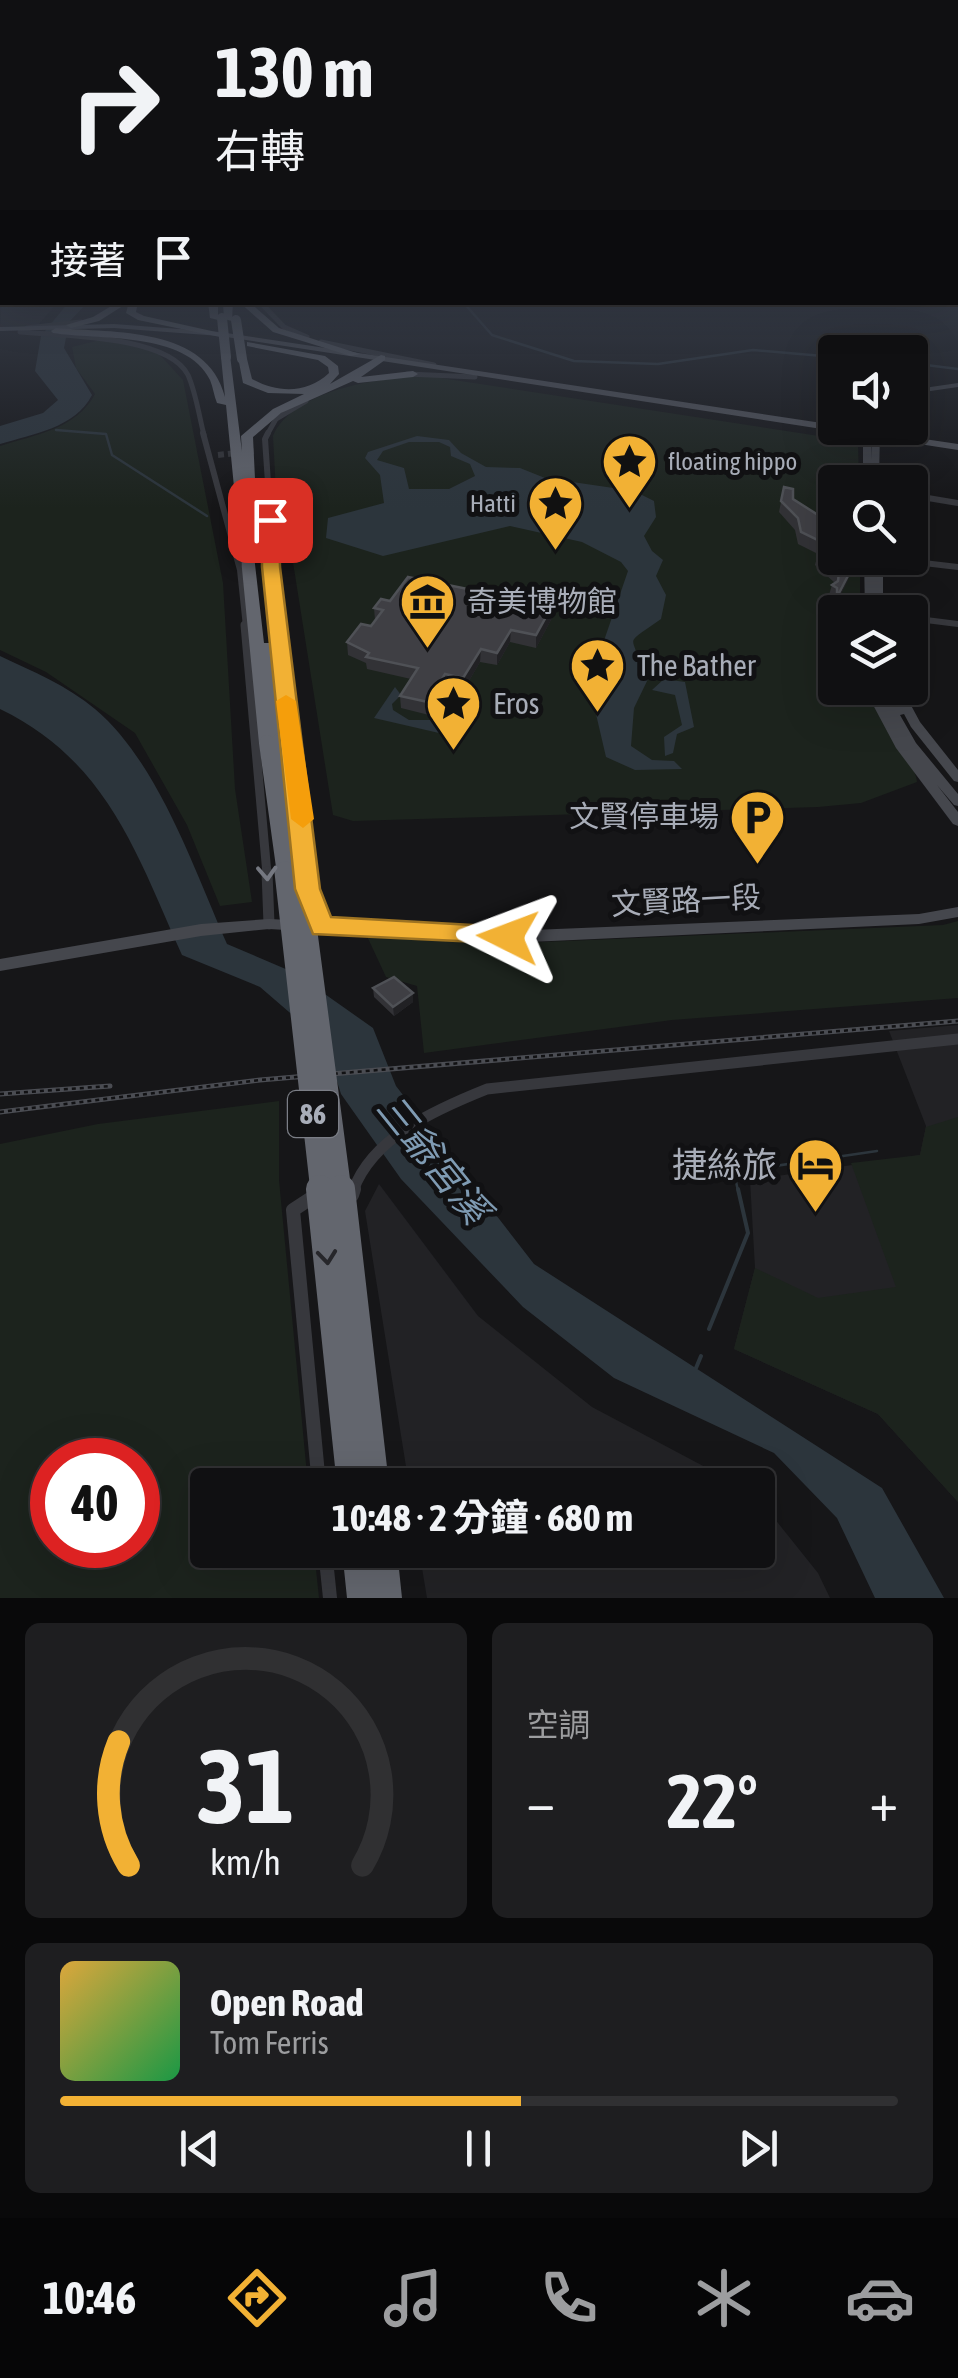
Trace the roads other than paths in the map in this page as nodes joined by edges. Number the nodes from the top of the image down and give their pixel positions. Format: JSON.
{"nodes":[{"id":1,"x":231,"y":358,"type":"junction"},
{"id":2,"x":169,"y":359,"type":"edge"},
{"id":3,"x":191,"y":359,"type":"edge"},
{"id":4,"x":322,"y":359,"type":"edge"},
{"id":5,"x":367,"y":359,"type":"edge"},
{"id":6,"x":373,"y":359,"type":"edge"},
{"id":7,"x":411,"y":359,"type":"edge"},
{"id":8,"x":378,"y":360,"type":"junction"},
{"id":9,"x":414,"y":374,"type":"junction"},
{"id":10,"x":474,"y":378,"type":"junction"},
{"id":11,"x":530,"y":382,"type":"junction"},
{"id":12,"x":958,"y":384,"type":"edge"},
{"id":13,"x":333,"y":387,"type":"junction"},
{"id":14,"x":928,"y":387,"type":"edge"},
{"id":15,"x":222,"y":403,"type":"junction"},
{"id":16,"x":818,"y":425,"type":"edge"},
{"id":17,"x":818,"y":426,"type":"edge"},
{"id":18,"x":928,"y":443,"type":"edge"},
{"id":19,"x":958,"y":449,"type":"edge"},
{"id":20,"x":265,"y":450,"type":"junction"},
{"id":21,"x":255,"y":451,"type":"tunnel mouth"},
{"id":22,"x":218,"y":455,"type":"tunnel mouth"},
{"id":23,"x":207,"y":456,"type":"junction"},
{"id":24,"x":236,"y":473,"type":"junction"},
{"id":25,"x":928,"y":498,"type":"edge"},
{"id":26,"x":250,"y":500,"type":"junction"},
{"id":27,"x":958,"y":504,"type":"edge"},
{"id":28,"x":243,"y":543,"type":"junction"},
{"id":29,"x":928,"y":564,"type":"edge"},
{"id":30,"x":958,"y":567,"type":"edge"},
{"id":31,"x":254,"y":569,"type":"junction"},
{"id":32,"x":928,"y":620,"type":"edge"},
{"id":33,"x":958,"y":624,"type":"edge"},
{"id":34,"x":879,"y":705,"type":"edge"},
{"id":35,"x":889,"y":705,"type":"edge"},
{"id":36,"x":899,"y":705,"type":"edge"},
{"id":37,"x":906,"y":705,"type":"edge"},
{"id":38,"x":274,"y":742,"type":"junction"},
{"id":39,"x":958,"y":778,"type":"edge"},
{"id":40,"x":958,"y":790,"type":"edge"},
{"id":41,"x":958,"y":802,"type":"edge"},
{"id":42,"x":958,"y":821,"type":"edge"},
{"id":43,"x":958,"y":912,"type":"edge"},
{"id":44,"x":270,"y":924,"type":"junction"},
{"id":45,"x":322,"y":927,"type":"junction"},
{"id":46,"x":0,"y":965,"type":"edge"},
{"id":47,"x":958,"y":1038,"type":"edge"},
{"id":48,"x":377,"y":1156,"type":"junction"},
{"id":49,"x":374,"y":1395,"type":"junction"},
{"id":50,"x":312,"y":1408,"type":"junction"},
{"id":51,"x":317,"y":1468,"type":"edge"},
{"id":52,"x":349,"y":1468,"type":"edge"},
{"id":53,"x":373,"y":1468,"type":"edge"},
{"id":54,"x":384,"y":1468,"type":"edge"},
{"id":55,"x":327,"y":1568,"type":"edge"},
{"id":56,"x":359,"y":1568,"type":"edge"},
{"id":57,"x":384,"y":1568,"type":"edge"},
{"id":58,"x":397,"y":1568,"type":"edge"},
{"id":59,"x":330,"y":1598,"type":"edge"},
{"id":60,"x":362,"y":1598,"type":"edge"},
{"id":61,"x":387,"y":1598,"type":"edge"},
{"id":62,"x":401,"y":1598,"type":"edge"}],
"edges":[{"from":1,"to":4,"type":"highway"},
{"from":1,"to":15,"type":"highway"},
{"from":1,"to":24,"type":"highway","number":"86"},
{"from":1,"to":26,"type":"highway","number":"86"},
{"from":2,"to":23,"type":"street"},
{"from":3,"to":15,"type":"highway"},
{"from":5,"to":8,"type":"main road"},
{"from":6,"to":8,"type":"main road"},
{"from":7,"to":11,"type":"street"},
{"from":8,"to":10,"type":"main road"},
{"from":8,"to":11,"type":"main road"},
{"from":8,"to":13,"type":"highway"},
{"from":9,"to":10,"type":"street"},
{"from":9,"to":13,"type":"highway"},
{"from":9,"to":20,"type":"street"},
{"from":10,"to":17,"type":"main road"},
{"from":11,"to":16,"type":"main road"},
{"from":12,"to":14,"type":"street"},
{"from":13,"to":26,"type":"highway"},
{"from":15,"to":24,"type":"highway"},
{"from":18,"to":19,"type":"main road"},
{"from":20,"to":21,"type":"street"},
{"from":20,"to":31,"type":"street"},
{"from":22,"to":23,"type":"street"},
{"from":23,"to":28,"type":"street"},
{"from":24,"to":28,"type":"highway","number":"86"},
{"from":25,"to":27,"type":"street"},
{"from":26,"to":28,"type":"highway","number":"86"},
{"from":28,"to":31,"type":"highway","number":"86"},
{"from":29,"to":30,"type":"street"},
{"from":31,"to":38,"type":"highway","number":"86"},
{"from":31,"to":38,"type":"street"},
{"from":32,"to":33,"type":"street"},
{"from":34,"to":42,"type":"street"},
{"from":35,"to":41,"type":"street"},
{"from":36,"to":40,"type":"street"},
{"from":37,"to":39,"type":"street"},
{"from":38,"to":44,"type":"street","one_way":true},
{"from":38,"to":45,"type":"street"},
{"from":38,"to":52,"type":"highway","number":"86","one_way":true,"bridge":true},
{"from":38,"to":53,"type":"highway","number":"86","bridge":true},
{"from":43,"to":45,"type":"street","name":"文賢路一段"},
{"from":44,"to":45,"type":"street","name":"文賢路一段"},
{"from":44,"to":46,"type":"street","name":"文賢路一段"},
{"from":47,"to":48,"type":"street"},
{"from":48,"to":49,"type":"street"},
{"from":48,"to":50,"type":"street"},
{"from":49,"to":50,"type":"street"},
{"from":49,"to":54,"type":"street"},
{"from":50,"to":51,"type":"street"},
{"from":55,"to":59,"type":"street"},
{"from":56,"to":60,"type":"highway"},
{"from":57,"to":61,"type":"highway"},
{"from":58,"to":62,"type":"street"}]}
